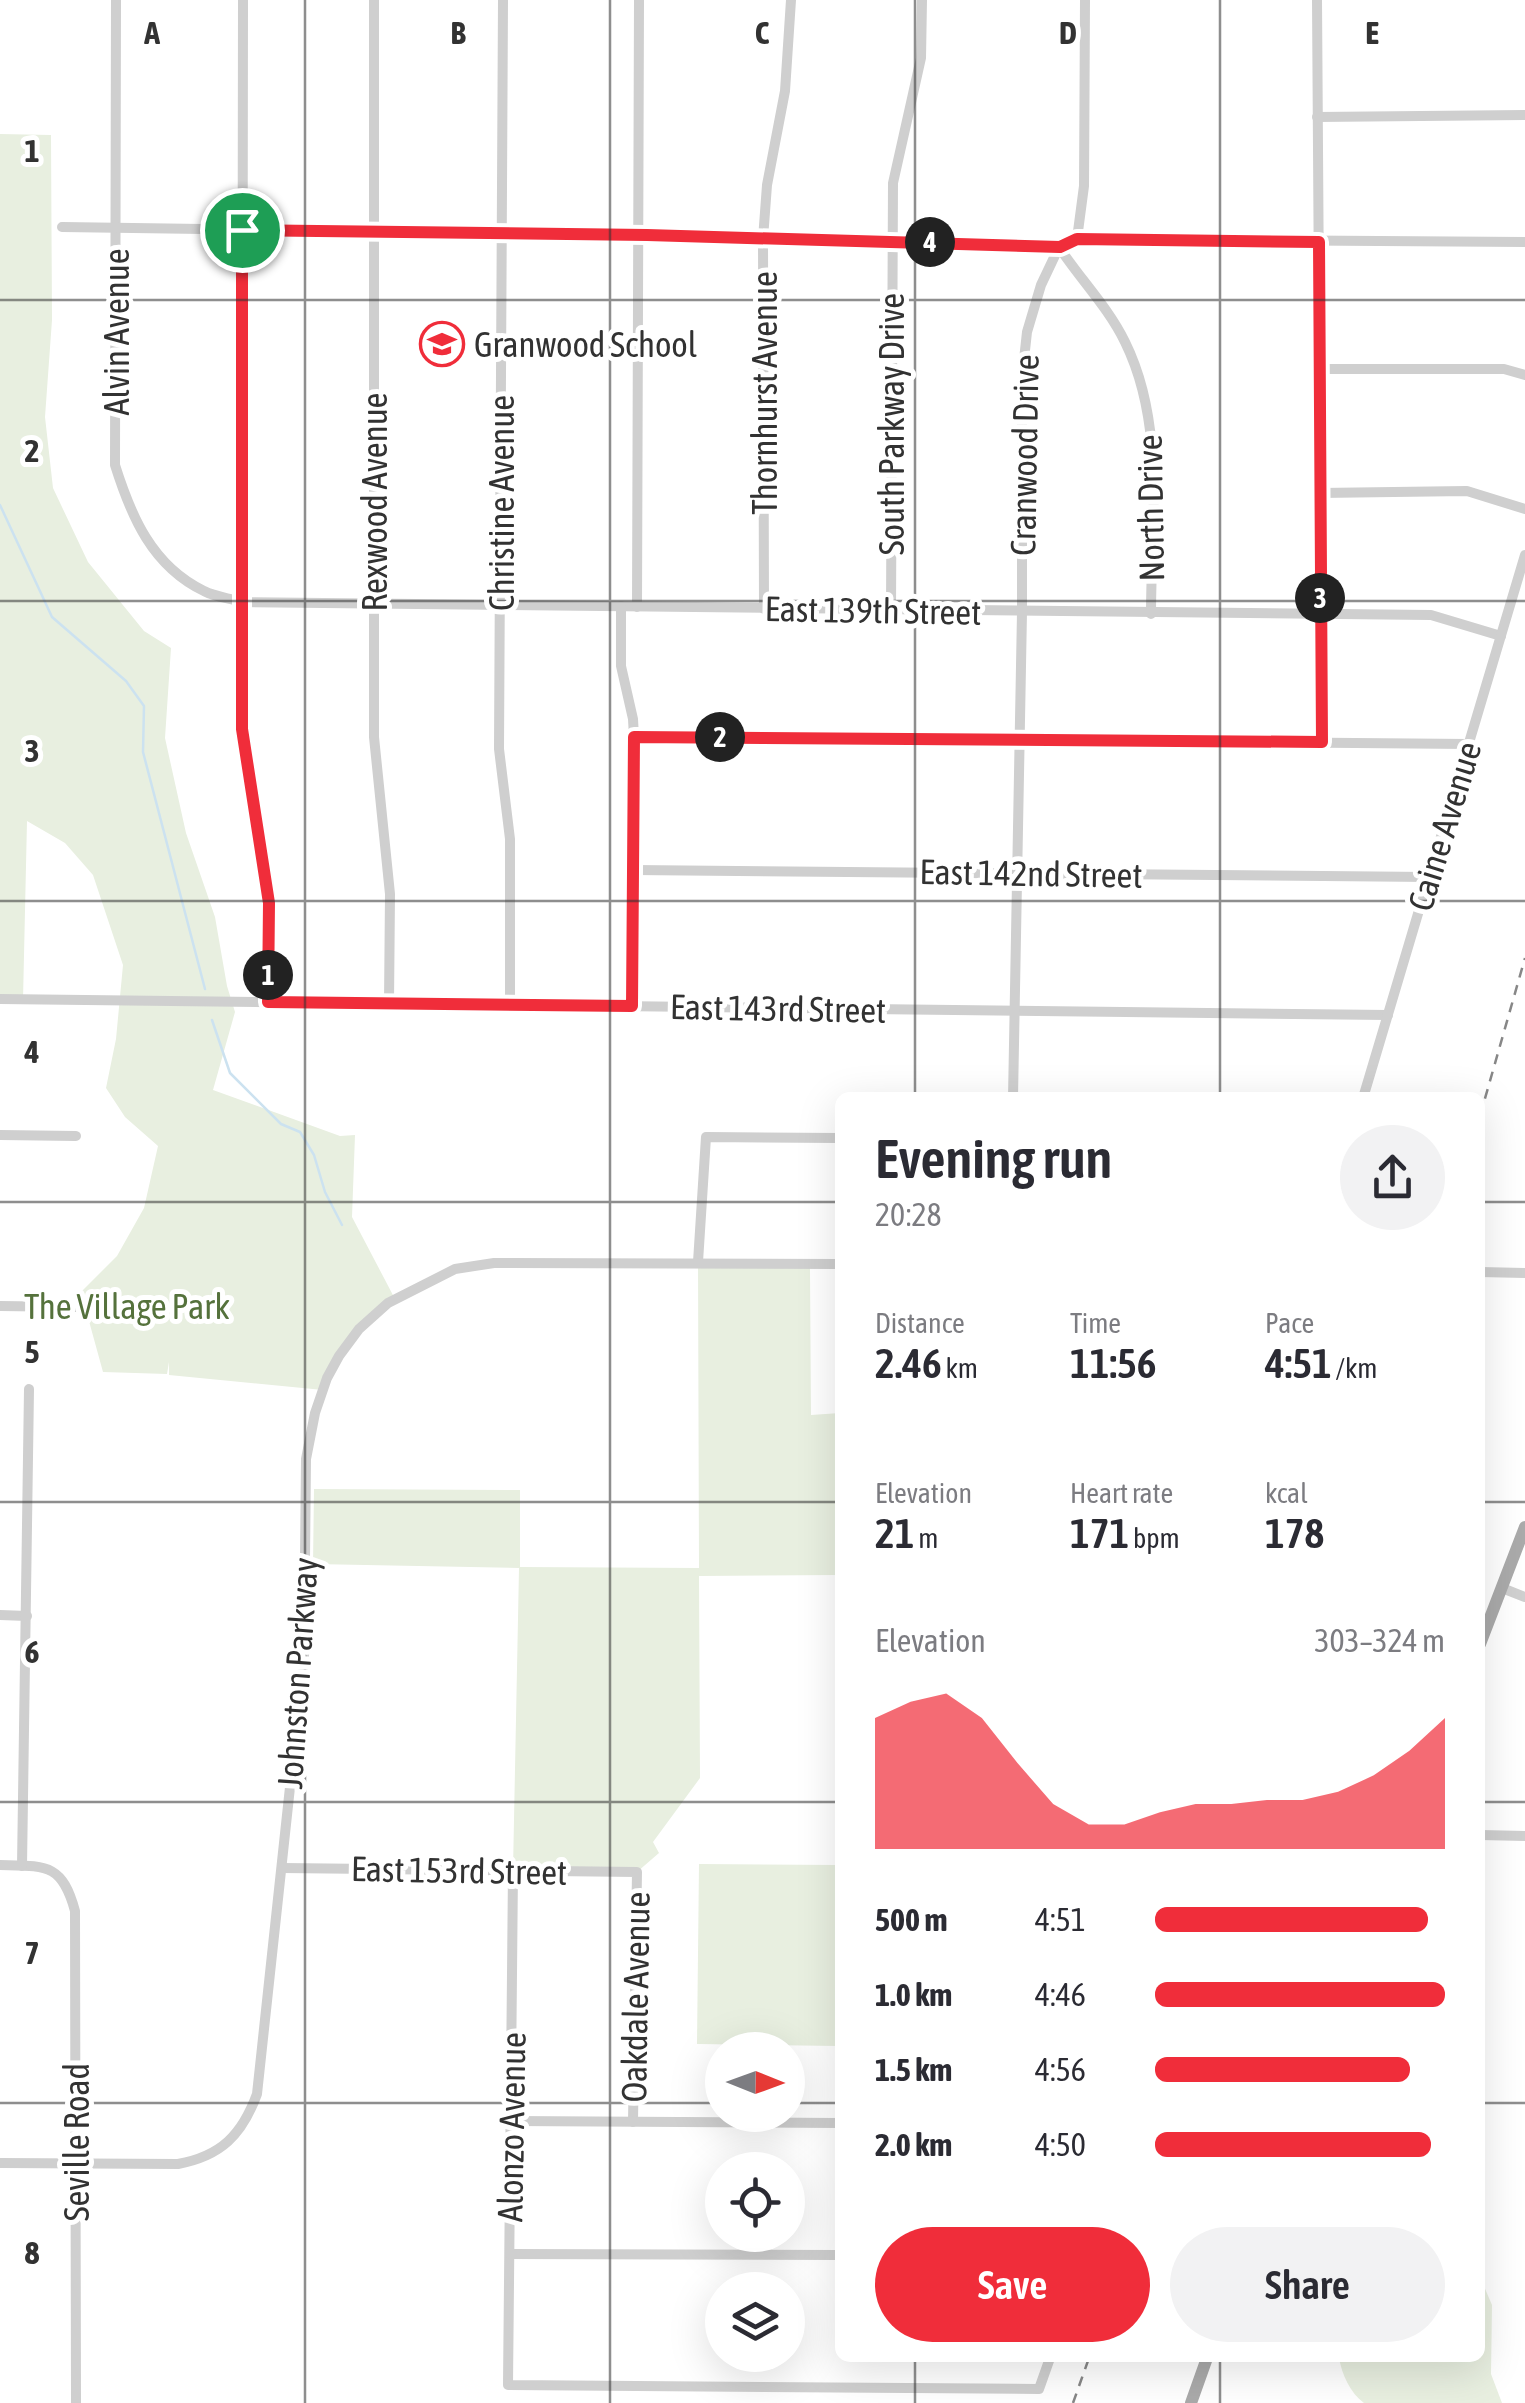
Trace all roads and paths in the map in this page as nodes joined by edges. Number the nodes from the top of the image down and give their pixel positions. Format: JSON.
{"nodes":[{"id":1,"x":116,"y":0,"type":"edge"},
{"id":2,"x":243,"y":0,"type":"edge"},
{"id":3,"x":374,"y":0,"type":"edge"},
{"id":4,"x":504,"y":0,"type":"edge"},
{"id":5,"x":639,"y":0,"type":"edge"},
{"id":6,"x":791,"y":0,"type":"edge"},
{"id":7,"x":922,"y":0,"type":"edge"},
{"id":8,"x":1085,"y":0,"type":"edge"},
{"id":9,"x":1316,"y":0,"type":"edge"},
{"id":10,"x":1525,"y":115,"type":"edge"},
{"id":11,"x":1318,"y":117,"type":"junction"},
{"id":12,"x":62,"y":227,"type":"dead end"},
{"id":13,"x":117,"y":228,"type":"junction"},
{"id":14,"x":242,"y":230,"type":"junction"},
{"id":15,"x":374,"y":231,"type":"junction"},
{"id":16,"x":500,"y":233,"type":"junction"},
{"id":17,"x":636,"y":235,"type":"junction"},
{"id":18,"x":763,"y":239,"type":"junction"},
{"id":19,"x":1077,"y":239,"type":"junction"},
{"id":20,"x":891,"y":241,"type":"junction"},
{"id":21,"x":1319,"y":242,"type":"junction"},
{"id":22,"x":1525,"y":242,"type":"edge"},
{"id":23,"x":1060,"y":247,"type":"junction"},
{"id":24,"x":1319,"y":369,"type":"junction"},
{"id":25,"x":1525,"y":375,"type":"edge"},
{"id":26,"x":1320,"y":493,"type":"junction"},
{"id":27,"x":1525,"y":509,"type":"edge"},
{"id":28,"x":1525,"y":555,"type":"edge"},
{"id":29,"x":242,"y":602,"type":"junction"},
{"id":30,"x":375,"y":604,"type":"junction"},
{"id":31,"x":502,"y":606,"type":"junction"},
{"id":32,"x":622,"y":606,"type":"junction"},
{"id":33,"x":637,"y":607,"type":"junction"},
{"id":34,"x":764,"y":609,"type":"junction"},
{"id":35,"x":892,"y":611,"type":"junction"},
{"id":36,"x":1022,"y":612,"type":"junction"},
{"id":37,"x":1151,"y":614,"type":"junction"},
{"id":38,"x":1320,"y":616,"type":"junction"},
{"id":39,"x":1501,"y":636,"type":"junction"},
{"id":40,"x":634,"y":737,"type":"junction"},
{"id":41,"x":1018,"y":739,"type":"junction"},
{"id":42,"x":1322,"y":742,"type":"junction"},
{"id":43,"x":1468,"y":744,"type":"junction"},
{"id":44,"x":633,"y":870,"type":"junction"},
{"id":45,"x":1017,"y":872,"type":"junction"},
{"id":46,"x":1429,"y":877,"type":"junction"},
{"id":47,"x":0,"y":999,"type":"edge"},
{"id":48,"x":268,"y":1002,"type":"junction"},
{"id":49,"x":388,"y":1003,"type":"junction"},
{"id":50,"x":510,"y":1005,"type":"junction"},
{"id":51,"x":632,"y":1006,"type":"junction"},
{"id":52,"x":1015,"y":1010,"type":"junction"},
{"id":53,"x":1388,"y":1015,"type":"junction"},
{"id":54,"x":1013,"y":1092,"type":"edge"},
{"id":55,"x":1365,"y":1092,"type":"edge"},
{"id":56,"x":0,"y":1135,"type":"edge"},
{"id":57,"x":76,"y":1136,"type":"dead end"},
{"id":58,"x":835,"y":1138,"type":"edge"},
{"id":59,"x":698,"y":1262,"type":"junction"},
{"id":60,"x":835,"y":1264,"type":"edge"},
{"id":61,"x":1485,"y":1272,"type":"edge"},
{"id":62,"x":1525,"y":1273,"type":"edge"},
{"id":63,"x":0,"y":1306,"type":"edge"},
{"id":64,"x":76,"y":1307,"type":"dead end"},
{"id":65,"x":29,"y":1389,"type":"dead end"},
{"id":66,"x":1525,"y":1527,"type":"edge"},
{"id":67,"x":1502,"y":1588,"type":"junction"},
{"id":68,"x":1525,"y":1597,"type":"edge"},
{"id":69,"x":0,"y":1615,"type":"edge"},
{"id":70,"x":26,"y":1616,"type":"junction"},
{"id":71,"x":1485,"y":1631,"type":"edge"},
{"id":72,"x":1485,"y":1836,"type":"edge"},
{"id":73,"x":1525,"y":1836,"type":"edge"},
{"id":74,"x":0,"y":1865,"type":"edge"},
{"id":75,"x":22,"y":1866,"type":"junction"},
{"id":76,"x":282,"y":1868,"type":"junction"},
{"id":77,"x":513,"y":1870,"type":"junction"},
{"id":78,"x":637,"y":1872,"type":"joint"},
{"id":79,"x":512,"y":2121,"type":"junction"},
{"id":80,"x":633,"y":2122,"type":"junction"},
{"id":81,"x":835,"y":2123,"type":"edge"},
{"id":82,"x":77,"y":2162,"type":"junction"},
{"id":83,"x":0,"y":2163,"type":"edge"},
{"id":84,"x":510,"y":2254,"type":"junction"},
{"id":85,"x":835,"y":2256,"type":"edge"},
{"id":86,"x":1049,"y":2362,"type":"edge"},
{"id":87,"x":1206,"y":2362,"type":"edge"},
{"id":88,"x":76,"y":2403,"type":"edge"},
{"id":89,"x":1190,"y":2403,"type":"edge"}],
"edges":[{"from":1,"to":13,"type":"street","name":"Alvin Avenue"},
{"from":2,"to":14,"type":"street"},
{"from":3,"to":15,"type":"street","name":"Rexwood Avenue"},
{"from":4,"to":16,"type":"street","name":"Christine Avenue"},
{"from":5,"to":17,"type":"street"},
{"from":6,"to":18,"type":"street","name":"Thornhurst Avenue"},
{"from":7,"to":20,"type":"street","name":"South Parkway Drive"},
{"from":8,"to":19,"type":"street"},
{"from":9,"to":11,"type":"street"},
{"from":10,"to":11,"type":"street"},
{"from":11,"to":21,"type":"street"},
{"from":12,"to":13,"type":"street"},
{"from":13,"to":14,"type":"street"},
{"from":13,"to":29,"type":"street","name":"Alvin Avenue"},
{"from":14,"to":15,"type":"street"},
{"from":14,"to":29,"type":"street"},
{"from":15,"to":16,"type":"street"},
{"from":15,"to":30,"type":"street","name":"Rexwood Avenue"},
{"from":16,"to":17,"type":"street"},
{"from":16,"to":31,"type":"street","name":"Christine Avenue"},
{"from":17,"to":18,"type":"street"},
{"from":17,"to":33,"type":"street"},
{"from":18,"to":20,"type":"street"},
{"from":18,"to":34,"type":"street","name":"Thornhurst Avenue"},
{"from":19,"to":21,"type":"street"},
{"from":19,"to":23,"type":"street"},
{"from":20,"to":23,"type":"street"},
{"from":20,"to":35,"type":"street","name":"South Parkway Drive"},
{"from":21,"to":22,"type":"street"},
{"from":21,"to":24,"type":"street"},
{"from":23,"to":36,"type":"street","name":"Cranwood Drive"},
{"from":23,"to":37,"type":"street","name":"North Drive"},
{"from":24,"to":25,"type":"street"},
{"from":24,"to":26,"type":"street"},
{"from":26,"to":27,"type":"street"},
{"from":26,"to":38,"type":"street"},
{"from":28,"to":39,"type":"street","name":"Caine Avenue"},
{"from":29,"to":30,"type":"street","name":"East 139th Street"},
{"from":29,"to":48,"type":"street"},
{"from":30,"to":31,"type":"street","name":"East 139th Street"},
{"from":30,"to":49,"type":"street","name":"Rexwood Avenue"},
{"from":31,"to":32,"type":"street","name":"East 139th Street"},
{"from":31,"to":50,"type":"street","name":"Christine Avenue"},
{"from":32,"to":33,"type":"street","name":"East 139th Street"},
{"from":32,"to":40,"type":"street"},
{"from":33,"to":34,"type":"street","name":"East 139th Street"},
{"from":34,"to":35,"type":"street","name":"East 139th Street"},
{"from":35,"to":36,"type":"street","name":"East 139th Street"},
{"from":36,"to":37,"type":"street","name":"East 139th Street"},
{"from":36,"to":41,"type":"street","name":"Cranwood Drive"},
{"from":37,"to":38,"type":"street","name":"East 139th Street"},
{"from":38,"to":39,"type":"street","name":"East 139th Street"},
{"from":38,"to":42,"type":"street"},
{"from":39,"to":43,"type":"street","name":"Caine Avenue"},
{"from":40,"to":41,"type":"street"},
{"from":40,"to":44,"type":"street"},
{"from":41,"to":42,"type":"street"},
{"from":41,"to":45,"type":"street","name":"Cranwood Drive"},
{"from":42,"to":43,"type":"street"},
{"from":43,"to":46,"type":"street","name":"Caine Avenue"},
{"from":44,"to":45,"type":"street","name":"East 142nd Street"},
{"from":44,"to":51,"type":"street"},
{"from":45,"to":46,"type":"street","name":"East 142nd Street"},
{"from":45,"to":52,"type":"street","name":"Cranwood Drive"},
{"from":46,"to":53,"type":"street","name":"Caine Avenue"},
{"from":47,"to":48,"type":"street","name":"East 143rd Street"},
{"from":48,"to":49,"type":"street","name":"East 143rd Street"},
{"from":49,"to":50,"type":"street","name":"East 143rd Street"},
{"from":50,"to":51,"type":"street","name":"East 143rd Street"},
{"from":51,"to":52,"type":"street","name":"East 143rd Street"},
{"from":52,"to":53,"type":"street","name":"East 143rd Street"},
{"from":52,"to":54,"type":"street","name":"Cranwood Drive"},
{"from":53,"to":55,"type":"street","name":"Caine Avenue"},
{"from":56,"to":57,"type":"street"},
{"from":58,"to":59,"type":"street"},
{"from":59,"to":60,"type":"street","name":"Johnston Parkway"},
{"from":59,"to":76,"type":"street","name":"Johnston Parkway"},
{"from":61,"to":62,"type":"street"},
{"from":63,"to":64,"type":"street"},
{"from":65,"to":70,"type":"street"},
{"from":66,"to":67,"type":"main road"},
{"from":67,"to":68,"type":"street"},
{"from":67,"to":71,"type":"main road"},
{"from":69,"to":70,"type":"street"},
{"from":70,"to":75,"type":"street"},
{"from":72,"to":73,"type":"street"},
{"from":74,"to":75,"type":"street"},
{"from":75,"to":82,"type":"street","name":"Seville Road"},
{"from":76,"to":77,"type":"street","name":"East 153rd Street"},
{"from":76,"to":82,"type":"street","name":"Johnston Parkway"},
{"from":77,"to":78,"type":"street","name":"East 153rd Street"},
{"from":77,"to":79,"type":"street","name":"Alonzo Avenue"},
{"from":78,"to":80,"type":"street","name":"Oakdale Avenue"},
{"from":79,"to":80,"type":"street"},
{"from":79,"to":84,"type":"street","name":"Alonzo Avenue"},
{"from":80,"to":81,"type":"street"},
{"from":82,"to":83,"type":"street","name":"Johnston Parkway"},
{"from":82,"to":88,"type":"street","name":"Seville Road"},
{"from":84,"to":85,"type":"street"},
{"from":84,"to":86,"type":"street","name":"Alonzo Avenue"},
{"from":87,"to":89,"type":"main road"}]}
